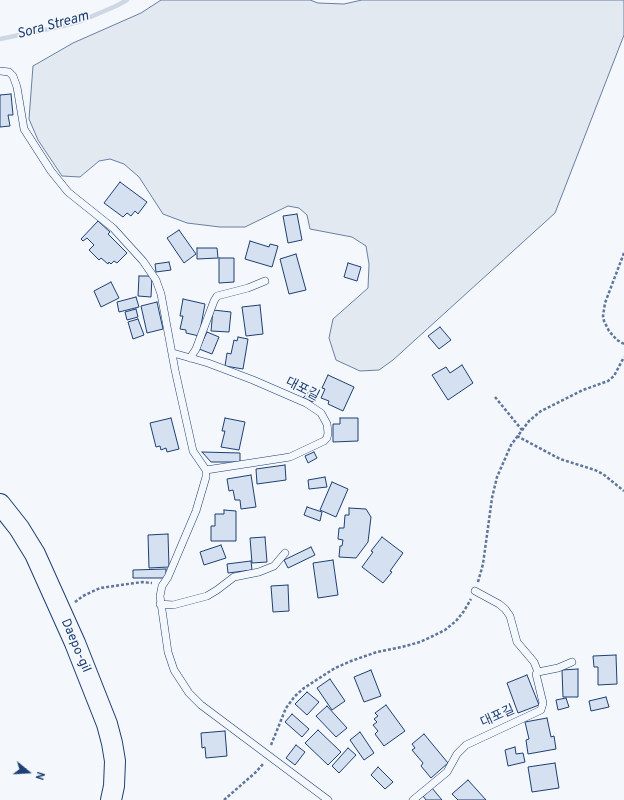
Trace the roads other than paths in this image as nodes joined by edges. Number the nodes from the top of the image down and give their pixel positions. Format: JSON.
{"nodes":[{"id":1,"x":0,"y":71,"type":"edge"},
{"id":2,"x":265,"y":281,"type":"dead end"},
{"id":3,"x":172,"y":353,"type":"junction"},
{"id":4,"x":190,"y":358,"type":"junction"},
{"id":5,"x":206,"y":470,"type":"junction"},
{"id":6,"x":0,"y":504,"type":"edge"},
{"id":7,"x":285,"y":553,"type":"dead end"},
{"id":8,"x":475,"y":591,"type":"road end"},
{"id":9,"x":160,"y":604,"type":"junction"},
{"id":10,"x":572,"y":662,"type":"dead end"},
{"id":11,"x":538,"y":672,"type":"junction"},
{"id":12,"x":112,"y":800,"type":"edge"},
{"id":13,"x":328,"y":800,"type":"edge"},
{"id":14,"x":413,"y":800,"type":"edge"}],
"edges":[{"from":1,"to":3,"type":"lane"},
{"from":2,"to":4,"type":"lane"},
{"from":3,"to":4,"type":"lane","name":"대포길"},
{"from":3,"to":5,"type":"lane"},
{"from":4,"to":5,"type":"lane","name":"대포길"},
{"from":5,"to":9,"type":"lane"},
{"from":6,"to":12,"type":"street","name":"Daepo-gil"},
{"from":7,"to":9,"type":"lane"},
{"from":8,"to":11,"type":"lane"},
{"from":9,"to":13,"type":"lane"},
{"from":10,"to":11,"type":"lane"},
{"from":11,"to":14,"type":"lane","name":"대포길"}]}
